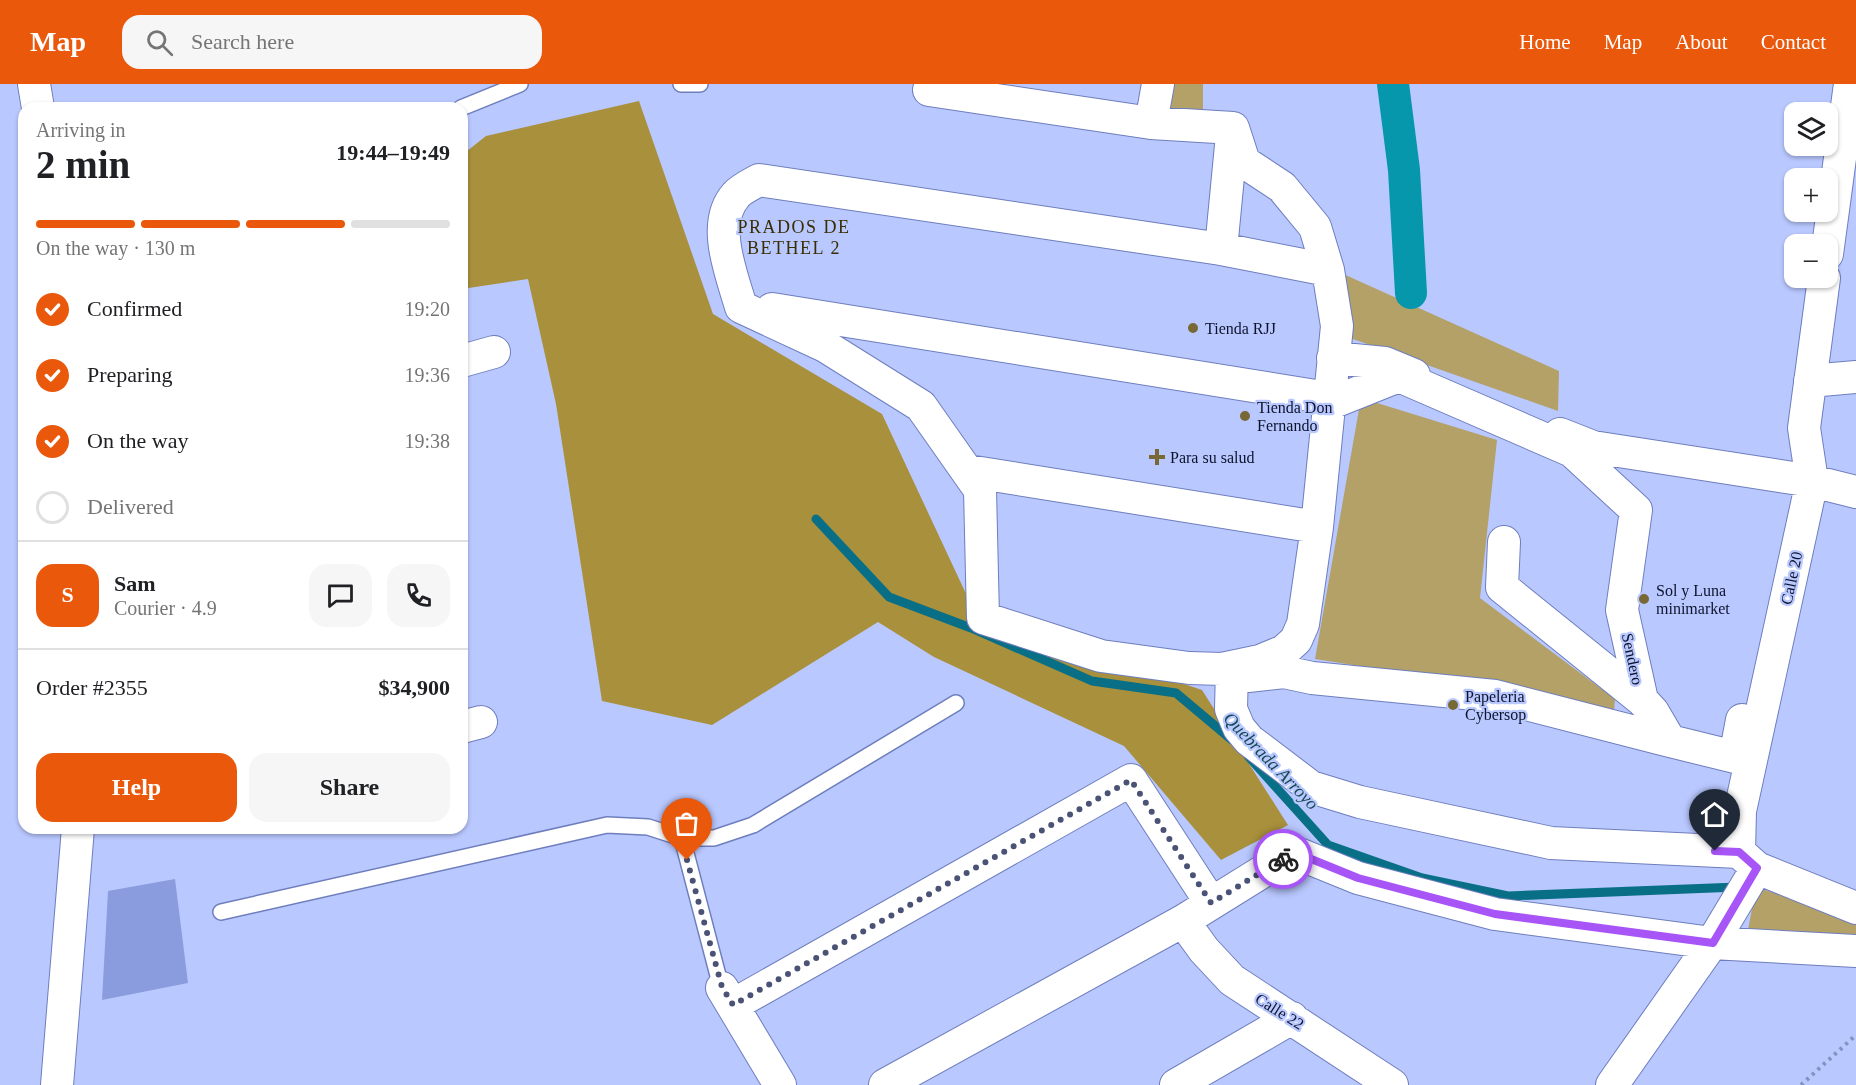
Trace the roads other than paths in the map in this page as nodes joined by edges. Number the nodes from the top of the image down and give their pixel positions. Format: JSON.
{"nodes":[{"id":1,"x":34,"y":84,"type":"edge"},
{"id":2,"x":520,"y":84,"type":"edge"},
{"id":3,"x":681,"y":84,"type":"edge"},
{"id":4,"x":700,"y":84,"type":"edge"},
{"id":5,"x":1158,"y":84,"type":"edge"},
{"id":6,"x":1851,"y":84,"type":"edge"},
{"id":7,"x":929,"y":90,"type":"dead end"},
{"id":8,"x":37,"y":102,"type":"edge"},
{"id":9,"x":468,"y":105,"type":"edge"},
{"id":10,"x":1151,"y":123,"type":"junction"},
{"id":11,"x":1233,"y":128,"type":"junction"},
{"id":12,"x":1830,"y":234,"type":"edge"},
{"id":13,"x":1221,"y":249,"type":"junction"},
{"id":14,"x":726,"y":254,"type":"junction"},
{"id":15,"x":1328,"y":270,"type":"junction"},
{"id":16,"x":1823,"y":288,"type":"edge"},
{"id":17,"x":494,"y":352,"type":"dead end"},
{"id":18,"x":1333,"y":358,"type":"junction"},
{"id":19,"x":468,"y":359,"type":"edge"},
{"id":20,"x":1856,"y":377,"type":"edge"},
{"id":21,"x":1809,"y":381,"type":"junction"},
{"id":22,"x":1328,"y":401,"type":"junction"},
{"id":23,"x":1572,"y":451,"type":"junction"},
{"id":24,"x":968,"y":471,"type":"junction"},
{"id":25,"x":1640,"y":476,"type":"junction"},
{"id":26,"x":1812,"y":481,"type":"junction"},
{"id":27,"x":1856,"y":492,"type":"edge"},
{"id":28,"x":1636,"y":510,"type":"junction"},
{"id":29,"x":1317,"y":526,"type":"junction"},
{"id":30,"x":1504,"y":542,"type":"dead end"},
{"id":31,"x":1232,"y":673,"type":"junction"},
{"id":32,"x":1642,"y":700,"type":"junction"},
{"id":33,"x":956,"y":703,"type":"dead end"},
{"id":34,"x":1670,"y":741,"type":"junction"},
{"id":35,"x":78,"y":834,"type":"edge"},
{"id":36,"x":682,"y":838,"type":"junction"},
{"id":37,"x":1748,"y":860,"type":"junction"},
{"id":38,"x":1211,"y":903,"type":"junction"},
{"id":39,"x":1856,"y":908,"type":"edge"},
{"id":40,"x":221,"y":912,"type":"dead end"},
{"id":41,"x":1183,"y":921,"type":"junction"},
{"id":42,"x":1713,"y":943,"type":"junction"},
{"id":43,"x":1856,"y":951,"type":"edge"},
{"id":44,"x":727,"y":996,"type":"junction"},
{"id":45,"x":1292,"y":1018,"type":"junction"},
{"id":46,"x":57,"y":1085,"type":"edge"},
{"id":47,"x":780,"y":1085,"type":"edge"},
{"id":48,"x":885,"y":1085,"type":"edge"},
{"id":49,"x":1176,"y":1085,"type":"edge"},
{"id":50,"x":1392,"y":1085,"type":"edge"},
{"id":51,"x":1612,"y":1085,"type":"edge"}],
"edges":[{"from":1,"to":8,"type":"street"},
{"from":2,"to":9,"type":"lane"},
{"from":3,"to":4,"type":"lane"},
{"from":5,"to":10,"type":"street"},
{"from":6,"to":12,"type":"street"},
{"from":7,"to":10,"type":"street"},
{"from":10,"to":11,"type":"street"},
{"from":11,"to":13,"type":"street"},
{"from":11,"to":15,"type":"street"},
{"from":13,"to":14,"type":"street"},
{"from":13,"to":15,"type":"street"},
{"from":14,"to":22,"type":"street"},
{"from":14,"to":24,"type":"street"},
{"from":15,"to":18,"type":"street"},
{"from":16,"to":21,"type":"street","name":"Calle 20"},
{"from":17,"to":19,"type":"street"},
{"from":18,"to":22,"type":"street"},
{"from":18,"to":26,"type":"street"},
{"from":20,"to":21,"type":"street"},
{"from":21,"to":26,"type":"street","name":"Calle 20"},
{"from":22,"to":23,"type":"street"},
{"from":22,"to":29,"type":"street"},
{"from":23,"to":25,"type":"street"},
{"from":23,"to":28,"type":"street"},
{"from":24,"to":29,"type":"street"},
{"from":24,"to":31,"type":"street"},
{"from":25,"to":28,"type":"street","name":"Sendero"},
{"from":25,"to":34,"type":"street"},
{"from":26,"to":27,"type":"street"},
{"from":26,"to":37,"type":"street","name":"Calle 20"},
{"from":28,"to":32,"type":"street","name":"Sendero"},
{"from":29,"to":31,"type":"street"},
{"from":30,"to":32,"type":"street"},
{"from":31,"to":34,"type":"street"},
{"from":31,"to":37,"type":"street"},
{"from":32,"to":34,"type":"street","name":"Sendero"},
{"from":33,"to":36,"type":"lane"},
{"from":35,"to":46,"type":"street"},
{"from":36,"to":40,"type":"lane"},
{"from":36,"to":44,"type":"lane"},
{"from":37,"to":39,"type":"street"},
{"from":37,"to":42,"type":"street"},
{"from":38,"to":41,"type":"street"},
{"from":38,"to":42,"type":"street"},
{"from":38,"to":44,"type":"street"},
{"from":41,"to":45,"type":"street","name":"Calle 22"},
{"from":41,"to":48,"type":"street"},
{"from":42,"to":43,"type":"street"},
{"from":42,"to":51,"type":"street"},
{"from":44,"to":47,"type":"street"},
{"from":45,"to":49,"type":"street"},
{"from":45,"to":50,"type":"street","name":"Calle 22"}]}
